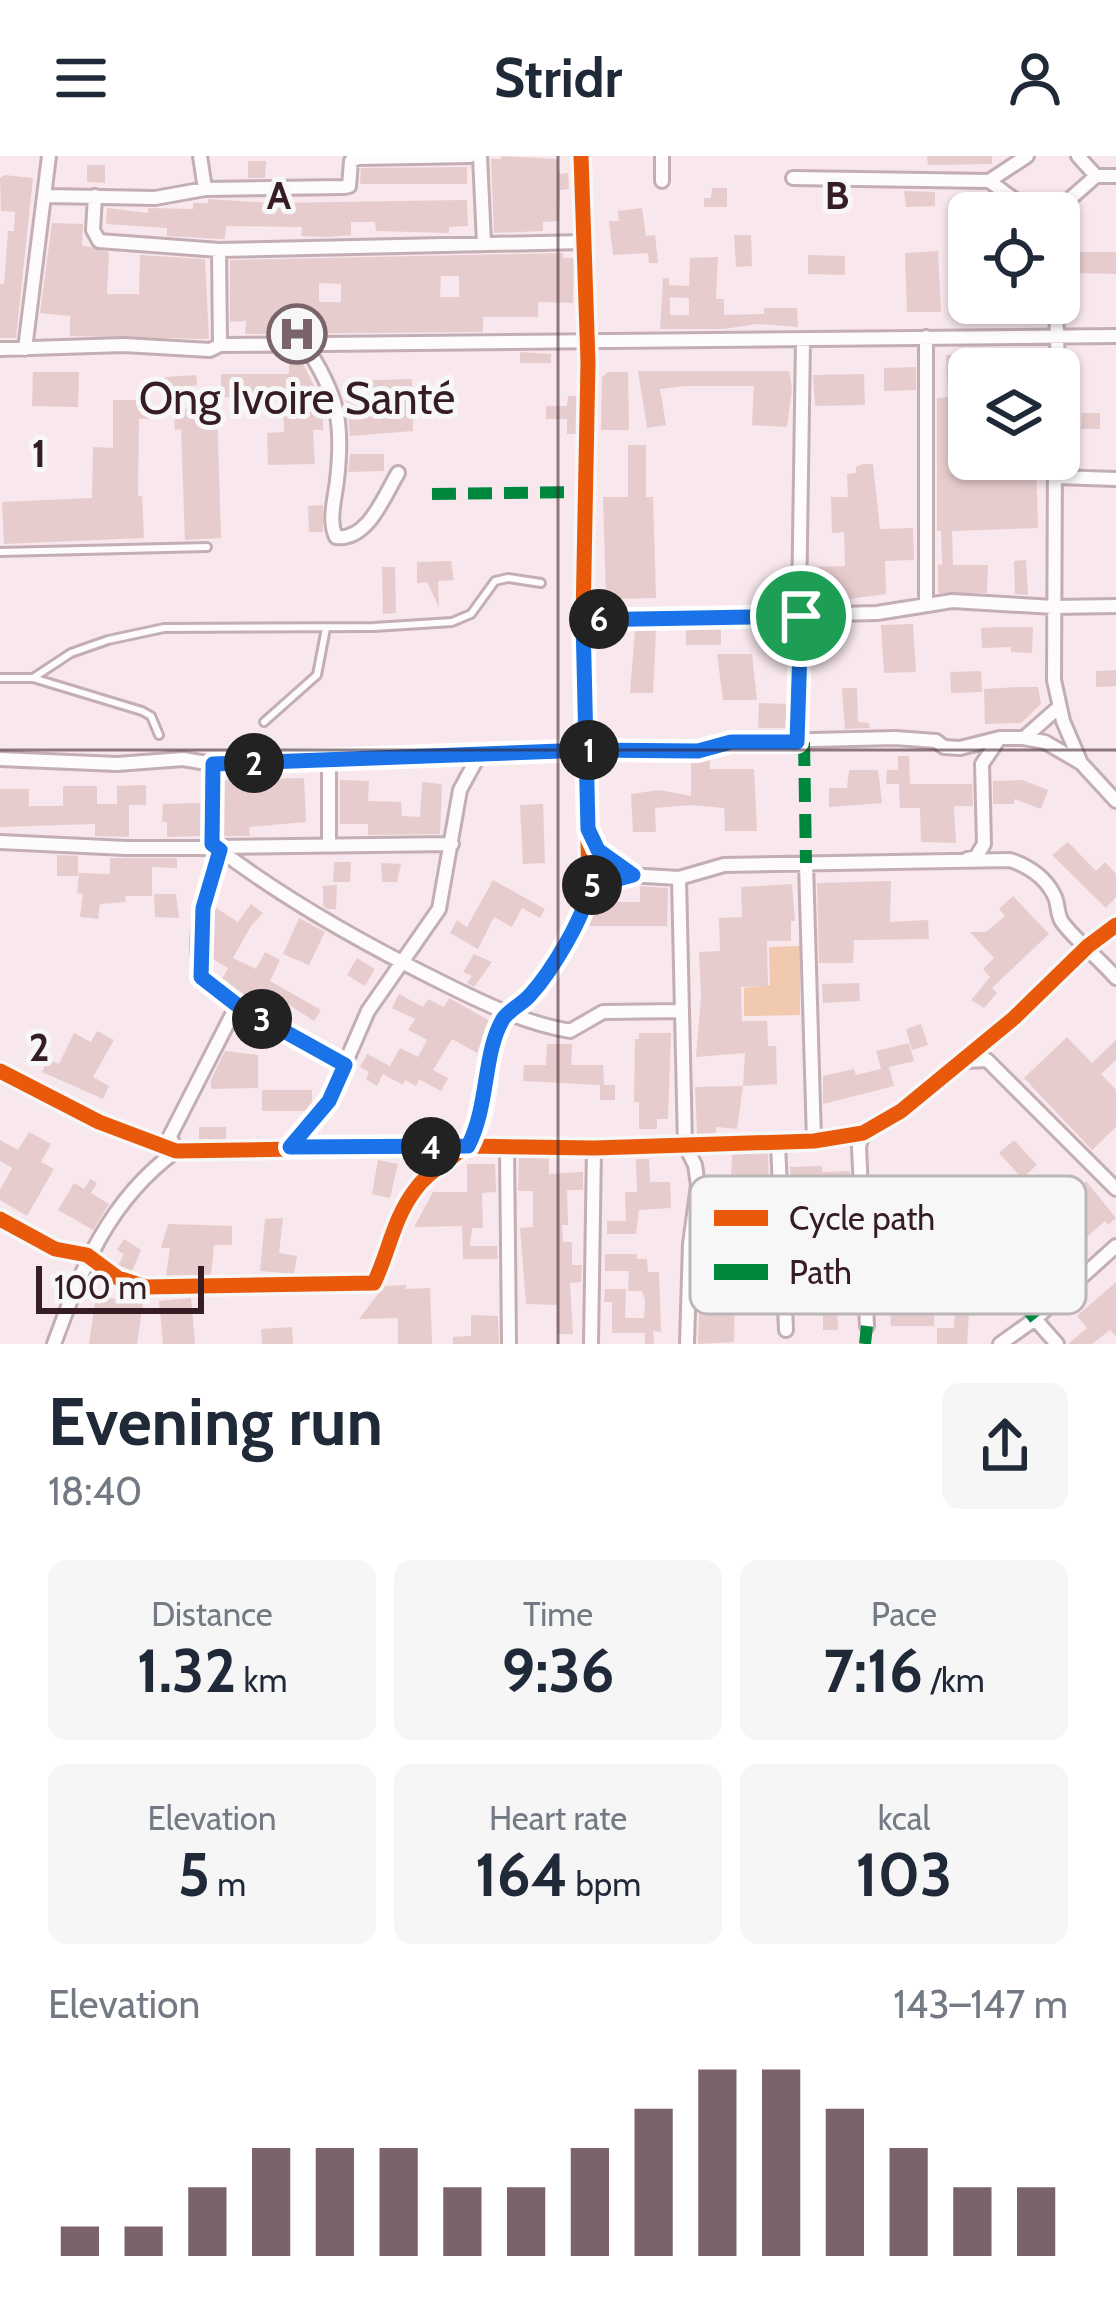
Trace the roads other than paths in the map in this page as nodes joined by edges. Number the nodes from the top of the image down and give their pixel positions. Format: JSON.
{"nodes":[{"id":1,"x":50,"y":156,"type":"edge"},
{"id":2,"x":200,"y":156,"type":"edge"},
{"id":3,"x":470,"y":156,"type":"edge"},
{"id":4,"x":480,"y":156,"type":"edge"},
{"id":5,"x":581,"y":156,"type":"edge"},
{"id":6,"x":662,"y":156,"type":"edge"},
{"id":7,"x":1027,"y":156,"type":"edge"},
{"id":8,"x":1078,"y":156,"type":"edge"},
{"id":9,"x":447,"y":157,"type":"edge"},
{"id":10,"x":1096,"y":176,"type":"junction"},
{"id":11,"x":1116,"y":176,"type":"edge"},
{"id":12,"x":793,"y":178,"type":"dead end"},
{"id":13,"x":662,"y":181,"type":"dead end"},
{"id":14,"x":989,"y":181,"type":"junction"},
{"id":15,"x":205,"y":189,"type":"junction"},
{"id":16,"x":1004,"y":192,"type":"edge"},
{"id":17,"x":1078,"y":192,"type":"edge"},
{"id":18,"x":47,"y":196,"type":"junction"},
{"id":19,"x":95,"y":196,"type":"junction"},
{"id":20,"x":583,"y":242,"type":"junction"},
{"id":21,"x":484,"y":243,"type":"junction"},
{"id":22,"x":219,"y":250,"type":"junction"},
{"id":23,"x":1058,"y":324,"type":"edge"},
{"id":24,"x":1059,"y":336,"type":"junction"},
{"id":25,"x":1116,"y":336,"type":"edge"},
{"id":26,"x":926,"y":337,"type":"junction"},
{"id":27,"x":802,"y":340,"type":"junction"},
{"id":28,"x":587,"y":341,"type":"junction"},
{"id":29,"x":304,"y":344,"type":"junction"},
{"id":30,"x":220,"y":345,"type":"junction"},
{"id":31,"x":1059,"y":348,"type":"edge"},
{"id":32,"x":26,"y":349,"type":"junction"},
{"id":33,"x":0,"y":350,"type":"edge"},
{"id":34,"x":398,"y":473,"type":"dead end"},
{"id":35,"x":1080,"y":478,"type":"edge"},
{"id":36,"x":1116,"y":479,"type":"edge"},
{"id":37,"x":1057,"y":480,"type":"edge"},
{"id":38,"x":207,"y":547,"type":"dead end"},
{"id":39,"x":0,"y":552,"type":"edge"},
{"id":40,"x":542,"y":583,"type":"dead end"},
{"id":41,"x":926,"y":603,"type":"junction"},
{"id":42,"x":1116,"y":606,"type":"edge"},
{"id":43,"x":1054,"y":607,"type":"junction"},
{"id":44,"x":801,"y":616,"type":"junction"},
{"id":45,"x":583,"y":620,"type":"junction"},
{"id":46,"x":326,"y":628,"type":"junction"},
{"id":47,"x":0,"y":678,"type":"edge"},
{"id":48,"x":33,"y":678,"type":"junction"},
{"id":49,"x":1059,"y":707,"type":"junction"},
{"id":50,"x":264,"y":722,"type":"dead end"},
{"id":51,"x":159,"y":735,"type":"dead end"},
{"id":52,"x":1000,"y":738,"type":"junction"},
{"id":53,"x":1023,"y":739,"type":"junction"},
{"id":54,"x":797,"y":742,"type":"junction"},
{"id":55,"x":587,"y":750,"type":"junction"},
{"id":56,"x":479,"y":755,"type":"junction"},
{"id":57,"x":0,"y":759,"type":"edge"},
{"id":58,"x":329,"y":760,"type":"junction"},
{"id":59,"x":1081,"y":763,"type":"junction"},
{"id":60,"x":213,"y":764,"type":"junction"},
{"id":61,"x":1116,"y":801,"type":"edge"},
{"id":62,"x":588,"y":829,"type":"junction"},
{"id":63,"x":0,"y":842,"type":"edge"},
{"id":64,"x":329,"y":844,"type":"junction"},
{"id":65,"x":452,"y":844,"type":"junction"},
{"id":66,"x":216,"y":847,"type":"junction"},
{"id":67,"x":966,"y":860,"type":"junction"},
{"id":68,"x":806,"y":863,"type":"junction"},
{"id":69,"x":633,"y":875,"type":"junction"},
{"id":70,"x":679,"y":878,"type":"junction"},
{"id":71,"x":589,"y":887,"type":"junction"},
{"id":72,"x":1116,"y":925,"type":"edge"},
{"id":73,"x":1088,"y":946,"type":"junction"},
{"id":74,"x":403,"y":963,"type":"junction"},
{"id":75,"x":1116,"y":978,"type":"edge"},
{"id":76,"x":237,"y":1005,"type":"junction"},
{"id":77,"x":681,"y":1011,"type":"junction"},
{"id":78,"x":506,"y":1014,"type":"junction"},
{"id":79,"x":965,"y":1061,"type":"junction"},
{"id":80,"x":345,"y":1065,"type":"junction"},
{"id":81,"x":0,"y":1071,"type":"edge"},
{"id":82,"x":863,"y":1133,"type":"junction"},
{"id":83,"x":814,"y":1141,"type":"junction"},
{"id":84,"x":778,"y":1143,"type":"junction"},
{"id":85,"x":685,"y":1145,"type":"junction"},
{"id":86,"x":468,"y":1146,"type":"junction"},
{"id":87,"x":290,"y":1147,"type":"junction"},
{"id":88,"x":507,"y":1147,"type":"junction"},
{"id":89,"x":594,"y":1148,"type":"junction"},
{"id":90,"x":176,"y":1151,"type":"junction"},
{"id":91,"x":697,"y":1176,"type":"edge"},
{"id":92,"x":779,"y":1176,"type":"edge"},
{"id":93,"x":860,"y":1176,"type":"edge"},
{"id":94,"x":1116,"y":1189,"type":"edge"},
{"id":95,"x":0,"y":1219,"type":"edge"},
{"id":96,"x":690,"y":1244,"type":"edge"},
{"id":97,"x":1116,"y":1246,"type":"edge"},
{"id":98,"x":87,"y":1255,"type":"junction"},
{"id":99,"x":1086,"y":1273,"type":"edge"},
{"id":100,"x":785,"y":1314,"type":"edge"},
{"id":101,"x":866,"y":1314,"type":"edge"},
{"id":102,"x":1041,"y":1314,"type":"edge"},
{"id":103,"x":1035,"y":1319,"type":"junction"},
{"id":104,"x":867,"y":1326,"type":"dead end"},
{"id":105,"x":786,"y":1330,"type":"dead end"},
{"id":106,"x":54,"y":1344,"type":"edge"},
{"id":107,"x":509,"y":1344,"type":"edge"},
{"id":108,"x":591,"y":1344,"type":"edge"},
{"id":109,"x":687,"y":1344,"type":"edge"},
{"id":110,"x":1000,"y":1344,"type":"edge"},
{"id":111,"x":1057,"y":1344,"type":"edge"}],
"edges":[{"from":1,"to":18,"type":"street"},
{"from":2,"to":15,"type":"street"},
{"from":3,"to":9,"type":"street"},
{"from":4,"to":21,"type":"street"},
{"from":5,"to":20,"type":"street"},
{"from":6,"to":13,"type":"street"},
{"from":7,"to":14,"type":"street"},
{"from":8,"to":10,"type":"street"},
{"from":9,"to":15,"type":"street"},
{"from":10,"to":11,"type":"street"},
{"from":10,"to":17,"type":"street"},
{"from":12,"to":14,"type":"street"},
{"from":14,"to":16,"type":"street"},
{"from":15,"to":19,"type":"street"},
{"from":18,"to":19,"type":"street"},
{"from":18,"to":32,"type":"street"},
{"from":19,"to":22,"type":"street"},
{"from":20,"to":21,"type":"street"},
{"from":20,"to":28,"type":"street"},
{"from":21,"to":22,"type":"street"},
{"from":22,"to":30,"type":"street"},
{"from":23,"to":24,"type":"street"},
{"from":24,"to":25,"type":"street"},
{"from":24,"to":26,"type":"street"},
{"from":24,"to":31,"type":"street"},
{"from":26,"to":27,"type":"street"},
{"from":26,"to":41,"type":"street"},
{"from":27,"to":28,"type":"street"},
{"from":27,"to":44,"type":"street"},
{"from":28,"to":29,"type":"street"},
{"from":28,"to":45,"type":"street"},
{"from":29,"to":30,"type":"street"},
{"from":29,"to":34,"type":"street"},
{"from":30,"to":32,"type":"street"},
{"from":32,"to":33,"type":"street"},
{"from":35,"to":36,"type":"street"},
{"from":37,"to":43,"type":"street"},
{"from":38,"to":39,"type":"lane"},
{"from":40,"to":46,"type":"lane"},
{"from":41,"to":43,"type":"street"},
{"from":41,"to":44,"type":"street"},
{"from":42,"to":43,"type":"street"},
{"from":43,"to":49,"type":"street"},
{"from":44,"to":45,"type":"street"},
{"from":44,"to":54,"type":"street"},
{"from":45,"to":55,"type":"street"},
{"from":46,"to":48,"type":"lane"},
{"from":46,"to":50,"type":"lane"},
{"from":47,"to":48,"type":"lane"},
{"from":48,"to":51,"type":"lane"},
{"from":49,"to":53,"type":"street"},
{"from":49,"to":59,"type":"street"},
{"from":52,"to":53,"type":"street"},
{"from":52,"to":54,"type":"street"},
{"from":52,"to":67,"type":"street"},
{"from":53,"to":59,"type":"street"},
{"from":54,"to":55,"type":"street"},
{"from":55,"to":56,"type":"street"},
{"from":55,"to":62,"type":"street"},
{"from":56,"to":58,"type":"street"},
{"from":56,"to":65,"type":"street"},
{"from":57,"to":60,"type":"street"},
{"from":58,"to":60,"type":"street"},
{"from":58,"to":64,"type":"street"},
{"from":59,"to":61,"type":"street"},
{"from":60,"to":66,"type":"street"},
{"from":62,"to":69,"type":"street"},
{"from":62,"to":71,"type":"street"},
{"from":63,"to":66,"type":"street"},
{"from":64,"to":65,"type":"street"},
{"from":64,"to":66,"type":"street"},
{"from":65,"to":74,"type":"street"},
{"from":66,"to":74,"type":"street"},
{"from":66,"to":76,"type":"street"},
{"from":67,"to":68,"type":"street"},
{"from":67,"to":73,"type":"street"},
{"from":68,"to":70,"type":"street"},
{"from":68,"to":83,"type":"street"},
{"from":69,"to":70,"type":"street"},
{"from":69,"to":71,"type":"street"},
{"from":70,"to":77,"type":"street"},
{"from":71,"to":78,"type":"street"},
{"from":72,"to":73,"type":"street"},
{"from":73,"to":75,"type":"street"},
{"from":73,"to":79,"type":"street"},
{"from":74,"to":78,"type":"street"},
{"from":74,"to":80,"type":"street"},
{"from":76,"to":80,"type":"street"},
{"from":76,"to":90,"type":"street"},
{"from":77,"to":78,"type":"street"},
{"from":77,"to":85,"type":"street"},
{"from":78,"to":86,"type":"street"},
{"from":79,"to":82,"type":"street"},
{"from":79,"to":94,"type":"street"},
{"from":80,"to":87,"type":"street"},
{"from":81,"to":90,"type":"street"},
{"from":82,"to":83,"type":"street"},
{"from":82,"to":93,"type":"street"},
{"from":83,"to":84,"type":"street"},
{"from":84,"to":85,"type":"street"},
{"from":84,"to":92,"type":"street"},
{"from":85,"to":89,"type":"street"},
{"from":85,"to":91,"type":"street"},
{"from":86,"to":87,"type":"street"},
{"from":86,"to":88,"type":"street"},
{"from":86,"to":98,"type":"street"},
{"from":87,"to":90,"type":"street"},
{"from":88,"to":89,"type":"street"},
{"from":88,"to":107,"type":"street"},
{"from":89,"to":108,"type":"street"},
{"from":90,"to":98,"type":"street"},
{"from":95,"to":98,"type":"street"},
{"from":96,"to":109,"type":"street"},
{"from":97,"to":99,"type":"street"},
{"from":98,"to":106,"type":"street"},
{"from":100,"to":105,"type":"street"},
{"from":101,"to":104,"type":"street"},
{"from":102,"to":103,"type":"street"},
{"from":103,"to":110,"type":"street"},
{"from":103,"to":111,"type":"street"}]}
